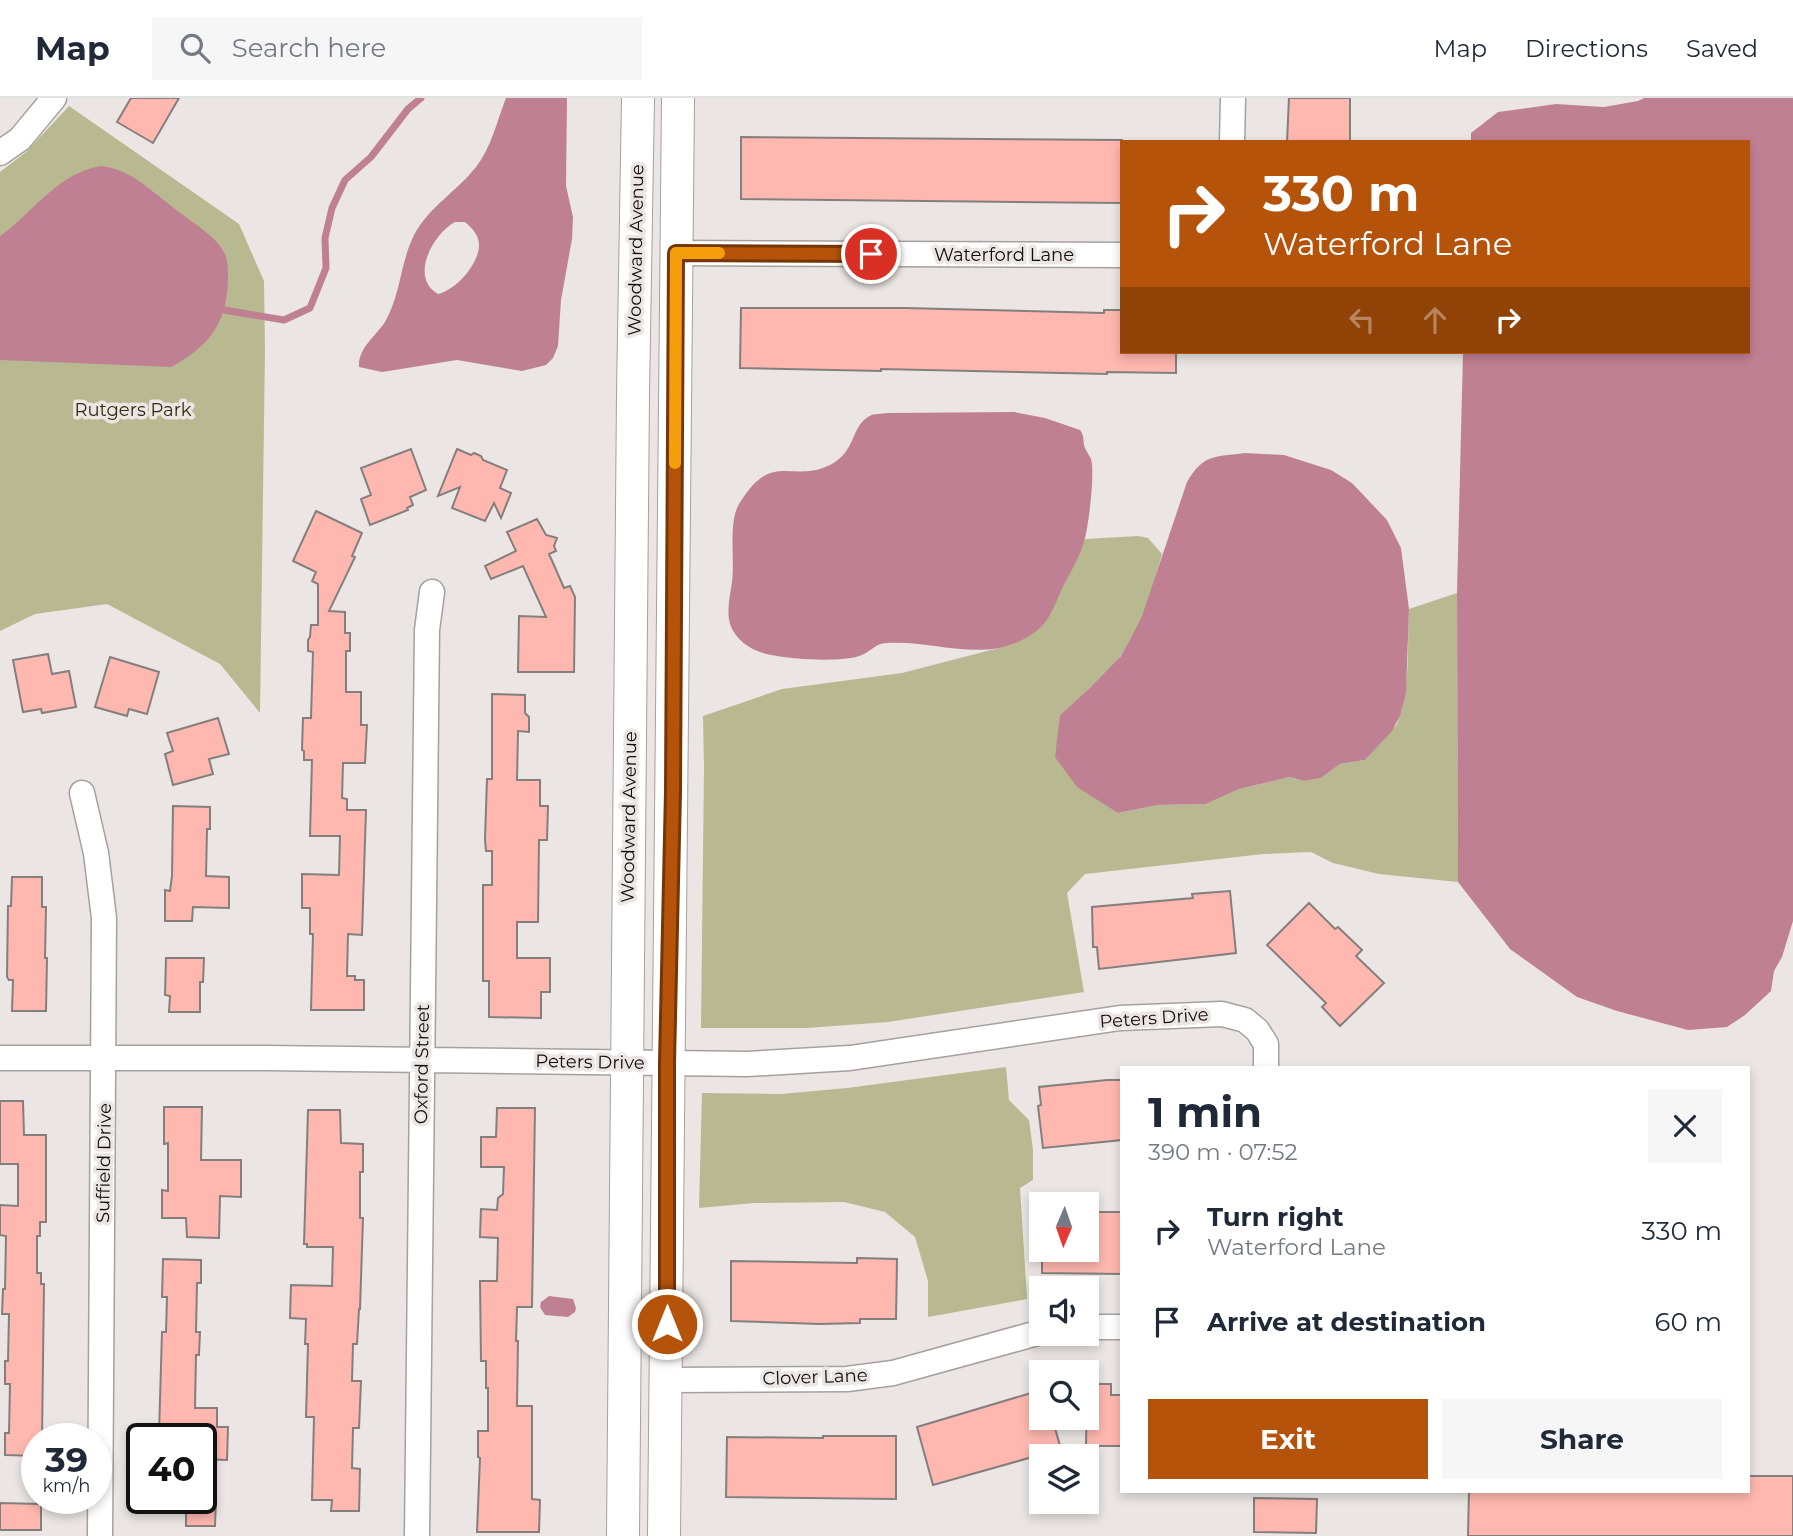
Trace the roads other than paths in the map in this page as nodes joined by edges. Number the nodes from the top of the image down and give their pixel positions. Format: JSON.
{"nodes":[{"id":1,"x":54,"y":98,"type":"edge"},
{"id":2,"x":638,"y":98,"type":"edge"},
{"id":3,"x":678,"y":98,"type":"edge"},
{"id":4,"x":1233,"y":98,"type":"edge"},
{"id":5,"x":1232,"y":140,"type":"edge"},
{"id":6,"x":0,"y":153,"type":"edge"},
{"id":7,"x":676,"y":253,"type":"junction"},
{"id":8,"x":1120,"y":256,"type":"edge"},
{"id":9,"x":432,"y":592,"type":"dead end"},
{"id":10,"x":82,"y":793,"type":"dead end"},
{"id":11,"x":0,"y":1058,"type":"edge"},
{"id":12,"x":105,"y":1059,"type":"junction"},
{"id":13,"x":422,"y":1060,"type":"junction"},
{"id":14,"x":627,"y":1062,"type":"junction"},
{"id":15,"x":667,"y":1063,"type":"junction"},
{"id":16,"x":1266,"y":1066,"type":"edge"},
{"id":17,"x":1099,"y":1327,"type":"edge"},
{"id":18,"x":1120,"y":1327,"type":"edge"},
{"id":19,"x":1029,"y":1335,"type":"edge"},
{"id":20,"x":667,"y":1380,"type":"junction"},
{"id":21,"x":100,"y":1536,"type":"edge"},
{"id":22,"x":417,"y":1536,"type":"edge"},
{"id":23,"x":623,"y":1536,"type":"edge"},
{"id":24,"x":664,"y":1536,"type":"edge"}],
"edges":[{"from":1,"to":6,"type":"street"},
{"from":2,"to":14,"type":"street","name":"Woodward Avenue"},
{"from":3,"to":7,"type":"street"},
{"from":4,"to":5,"type":"street"},
{"from":7,"to":8,"type":"street","name":"Waterford Lane"},
{"from":7,"to":15,"type":"street"},
{"from":9,"to":13,"type":"street","name":"Oxford Street"},
{"from":10,"to":12,"type":"street","name":"Suffield Drive"},
{"from":11,"to":12,"type":"street","name":"Peters Drive"},
{"from":12,"to":13,"type":"street","name":"Peters Drive"},
{"from":12,"to":21,"type":"street","name":"Suffield Drive"},
{"from":13,"to":14,"type":"street","name":"Peters Drive"},
{"from":13,"to":22,"type":"street","name":"Oxford Street"},
{"from":14,"to":15,"type":"street","name":"Peters Drive"},
{"from":14,"to":23,"type":"street","name":"Woodward Avenue"},
{"from":15,"to":16,"type":"street","name":"Peters Drive"},
{"from":15,"to":20,"type":"street"},
{"from":17,"to":18,"type":"street"},
{"from":19,"to":20,"type":"street","name":"Clover Lane"},
{"from":20,"to":24,"type":"street"}]}
